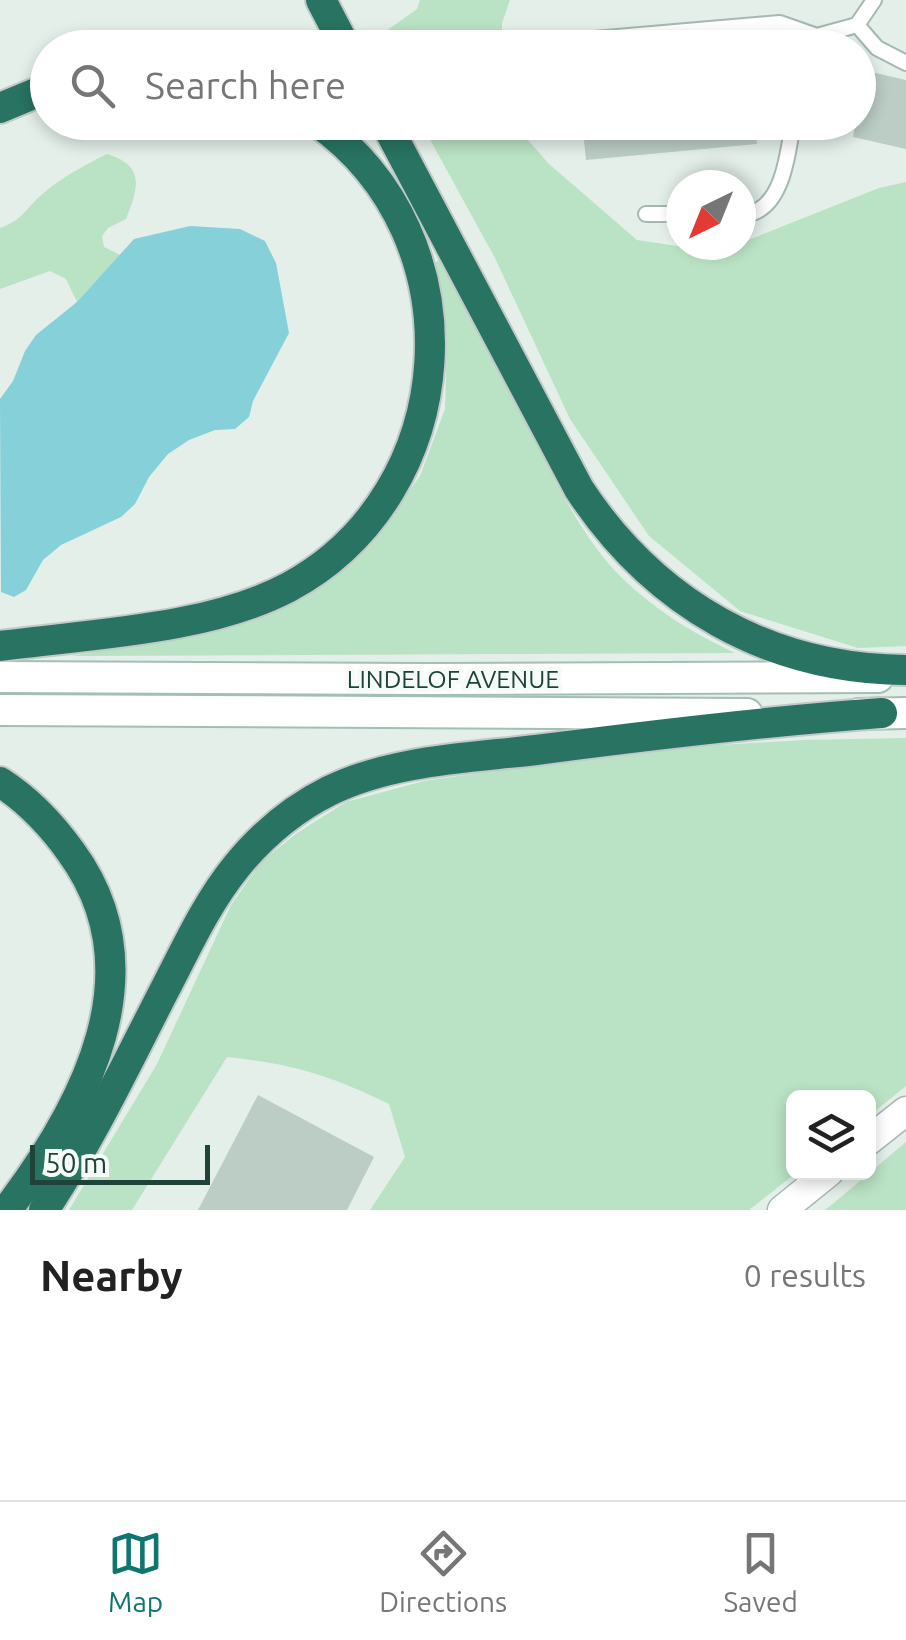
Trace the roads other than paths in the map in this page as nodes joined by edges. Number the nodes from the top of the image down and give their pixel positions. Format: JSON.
{"nodes":[{"id":1,"x":321,"y":0,"type":"edge"},
{"id":2,"x":874,"y":0,"type":"edge"},
{"id":3,"x":858,"y":25,"type":"junction"},
{"id":4,"x":337,"y":30,"type":"edge"},
{"id":5,"x":702,"y":30,"type":"edge"},
{"id":6,"x":791,"y":30,"type":"edge"},
{"id":7,"x":844,"y":30,"type":"edge"},
{"id":8,"x":862,"y":30,"type":"edge"},
{"id":9,"x":876,"y":47,"type":"edge"},
{"id":10,"x":906,"y":63,"type":"edge"},
{"id":11,"x":30,"y":96,"type":"edge"},
{"id":12,"x":0,"y":108,"type":"edge"},
{"id":13,"x":338,"y":140,"type":"edge"},
{"id":14,"x":395,"y":140,"type":"edge"},
{"id":15,"x":790,"y":140,"type":"edge"},
{"id":16,"x":756,"y":210,"type":"edge"},
{"id":17,"x":646,"y":214,"type":"dead end"},
{"id":18,"x":666,"y":214,"type":"edge"},
{"id":19,"x":0,"y":646,"type":"edge"},
{"id":20,"x":906,"y":672,"type":"edge"},
{"id":21,"x":0,"y":677,"type":"edge"},
{"id":22,"x":0,"y":710,"type":"edge"},
{"id":23,"x":894,"y":713,"type":"edge"},
{"id":24,"x":0,"y":782,"type":"edge"},
{"id":25,"x":906,"y":1112,"type":"edge"},
{"id":26,"x":876,"y":1135,"type":"edge"},
{"id":27,"x":819,"y":1180,"type":"edge"},
{"id":28,"x":7,"y":1210,"type":"edge"},
{"id":29,"x":44,"y":1210,"type":"edge"},
{"id":30,"x":782,"y":1210,"type":"edge"}],
"edges":[{"from":1,"to":4,"type":"highway"},
{"from":2,"to":3,"type":"lane"},
{"from":3,"to":7,"type":"lane"},
{"from":3,"to":8,"type":"lane"},
{"from":5,"to":6,"type":"lane"},
{"from":9,"to":10,"type":"lane"},
{"from":11,"to":12,"type":"highway"},
{"from":13,"to":19,"type":"highway"},
{"from":14,"to":20,"type":"highway"},
{"from":15,"to":16,"type":"lane"},
{"from":17,"to":18,"type":"lane"},
{"from":20,"to":21,"type":"main road","name":"LINDELOF AVENUE"},
{"from":22,"to":23,"type":"main road","name":"LINDELOF AVENUE"},
{"from":23,"to":29,"type":"highway"},
{"from":24,"to":28,"type":"highway"},
{"from":25,"to":26,"type":"street"},
{"from":27,"to":30,"type":"street"}]}
